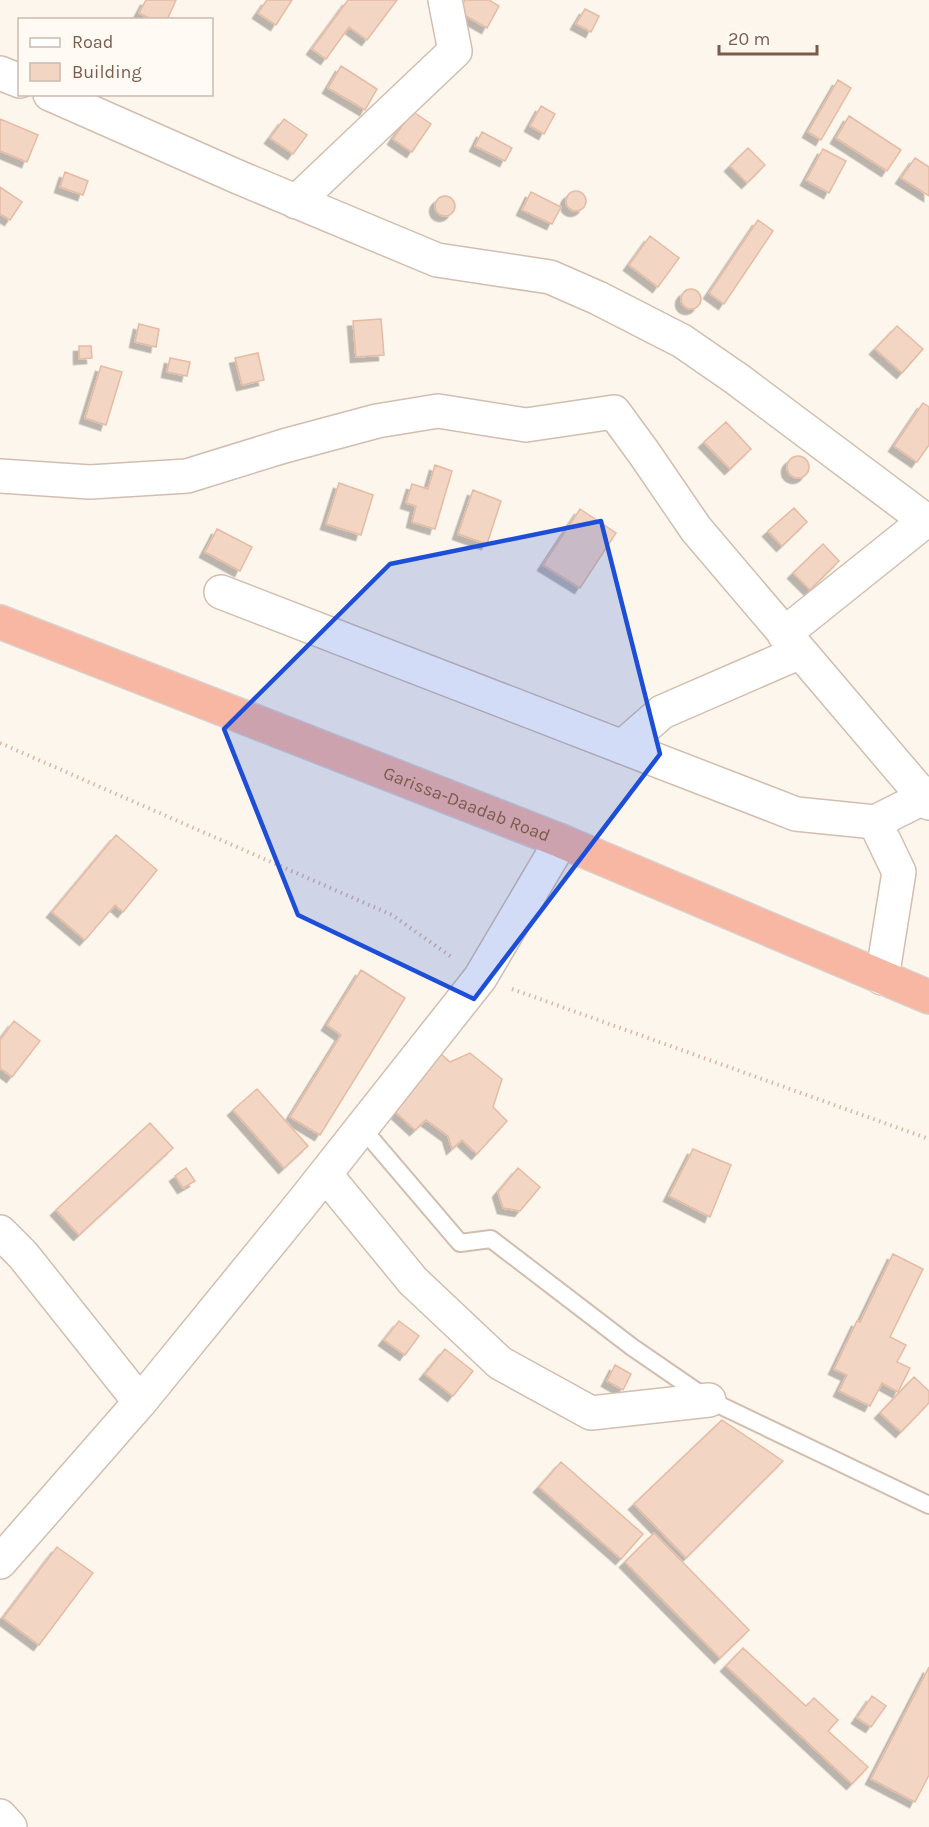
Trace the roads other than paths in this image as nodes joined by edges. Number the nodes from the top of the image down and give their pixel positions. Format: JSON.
{"nodes":[{"id":1,"x":445,"y":0,"type":"edge"},
{"id":2,"x":0,"y":73,"type":"edge"},
{"id":3,"x":18,"y":80,"type":"edge"},
{"id":4,"x":55,"y":96,"type":"edge"},
{"id":5,"x":296,"y":202,"type":"junction"},
{"id":6,"x":0,"y":476,"type":"edge"},
{"id":7,"x":927,"y":522,"type":"edge"},
{"id":8,"x":221,"y":592,"type":"dead end"},
{"id":9,"x":0,"y":622,"type":"edge"},
{"id":10,"x":792,"y":643,"type":"junction"},
{"id":11,"x":622,"y":747,"type":"junction"},
{"id":12,"x":927,"y":798,"type":"edge"},
{"id":13,"x":874,"y":822,"type":"junction"},
{"id":14,"x":561,"y":842,"type":"junction"},
{"id":15,"x":882,"y":978,"type":"junction"},
{"id":16,"x":929,"y":997,"type":"edge"},
{"id":17,"x":362,"y":1128,"type":"junction"},
{"id":18,"x":325,"y":1174,"type":"junction"},
{"id":19,"x":0,"y":1232,"type":"edge"},
{"id":20,"x":709,"y":1400,"type":"junction"},
{"id":21,"x":140,"y":1402,"type":"junction"},
{"id":22,"x":929,"y":1505,"type":"edge"},
{"id":23,"x":6,"y":1546,"type":"edge"},
{"id":24,"x":0,"y":1815,"type":"edge"},
{"id":25,"x":10,"y":1827,"type":"edge"}],
"edges":[{"from":1,"to":5,"type":"street"},
{"from":2,"to":3,"type":"street"},
{"from":4,"to":5,"type":"street"},
{"from":5,"to":7,"type":"street"},
{"from":6,"to":10,"type":"street"},
{"from":7,"to":10,"type":"street"},
{"from":8,"to":11,"type":"street"},
{"from":9,"to":14,"type":"highway","name":"Garissa-Daadab Road"},
{"from":10,"to":11,"type":"street"},
{"from":10,"to":12,"type":"street"},
{"from":11,"to":13,"type":"street"},
{"from":12,"to":13,"type":"street"},
{"from":13,"to":15,"type":"street"},
{"from":14,"to":15,"type":"highway","name":"Garissa-Daadab Road"},
{"from":14,"to":17,"type":"street"},
{"from":15,"to":16,"type":"highway","name":"Garissa-Daadab Road"},
{"from":17,"to":18,"type":"street"},
{"from":17,"to":20,"type":"lane"},
{"from":18,"to":20,"type":"street"},
{"from":18,"to":21,"type":"street"},
{"from":19,"to":21,"type":"street"},
{"from":20,"to":22,"type":"lane"},
{"from":21,"to":23,"type":"street"},
{"from":24,"to":25,"type":"street"}]}
